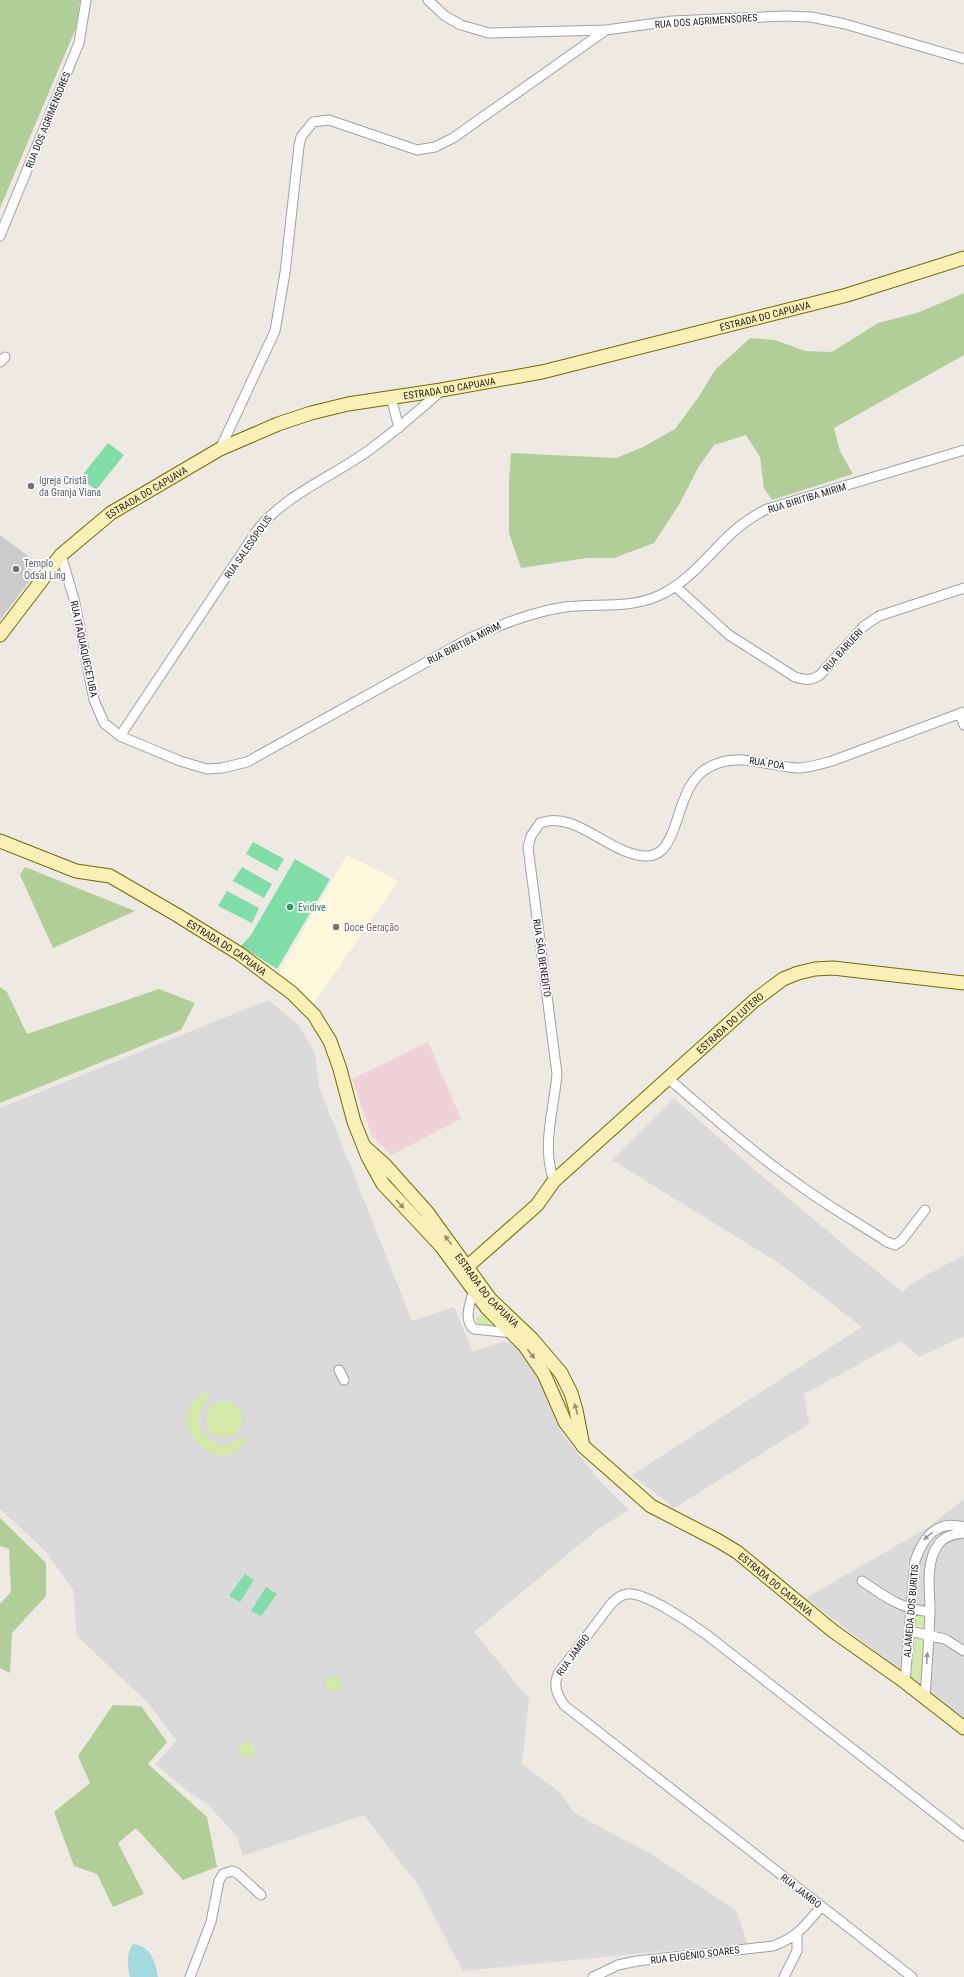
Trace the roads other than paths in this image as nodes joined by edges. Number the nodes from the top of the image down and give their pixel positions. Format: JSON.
{"nodes":[{"id":1,"x":86,"y":0,"type":"edge"},
{"id":2,"x":428,"y":0,"type":"edge"},
{"id":3,"x":606,"y":30,"type":"junction"},
{"id":4,"x":964,"y":59,"type":"edge"},
{"id":5,"x":0,"y":236,"type":"edge"},
{"id":6,"x":964,"y":258,"type":"edge"},
{"id":7,"x":441,"y":390,"type":"junction"},
{"id":8,"x":392,"y":397,"type":"junction"},
{"id":9,"x":399,"y":428,"type":"junction"},
{"id":10,"x":220,"y":450,"type":"junction"},
{"id":11,"x":964,"y":450,"type":"edge"},
{"id":12,"x":61,"y":555,"type":"junction"},
{"id":13,"x":676,"y":587,"type":"junction"},
{"id":14,"x":964,"y":588,"type":"edge"},
{"id":15,"x":0,"y":635,"type":"edge"},
{"id":16,"x":962,"y":712,"type":"edge"},
{"id":17,"x":964,"y":725,"type":"edge"},
{"id":18,"x":120,"y":736,"type":"junction"},
{"id":19,"x":0,"y":841,"type":"edge"},
{"id":20,"x":618,"y":848,"type":"joint"},
{"id":21,"x":964,"y":983,"type":"edge"},
{"id":22,"x":669,"y":1079,"type":"junction"},
{"id":23,"x":365,"y":1147,"type":"junction"},
{"id":24,"x":399,"y":1180,"type":"junction"},
{"id":25,"x":554,"y":1181,"type":"junction"},
{"id":26,"x":388,"y":1190,"type":"junction"},
{"id":27,"x":924,"y":1210,"type":"dead end"},
{"id":28,"x":466,"y":1264,"type":"junction"},
{"id":29,"x":473,"y":1292,"type":"junction"},
{"id":30,"x":513,"y":1333,"type":"junction"},
{"id":31,"x":339,"y":1370,"type":"dead end"},
{"id":32,"x":344,"y":1380,"type":"dead end"},
{"id":33,"x":565,"y":1381,"type":"junction"},
{"id":34,"x":551,"y":1388,"type":"junction"},
{"id":35,"x":584,"y":1447,"type":"junction"},
{"id":36,"x":964,"y":1527,"type":"edge"},
{"id":37,"x":964,"y":1533,"type":"edge"},
{"id":38,"x":862,"y":1581,"type":"dead end"},
{"id":39,"x":913,"y":1593,"type":"junction"},
{"id":40,"x":930,"y":1595,"type":"junction"},
{"id":41,"x":911,"y":1609,"type":"junction"},
{"id":42,"x":930,"y":1612,"type":"junction"},
{"id":43,"x":910,"y":1631,"type":"junction"},
{"id":44,"x":928,"y":1634,"type":"junction"},
{"id":45,"x":964,"y":1651,"type":"edge"},
{"id":46,"x":905,"y":1682,"type":"junction"},
{"id":47,"x":925,"y":1697,"type":"junction"},
{"id":48,"x":964,"y":1728,"type":"edge"},
{"id":49,"x":964,"y":1836,"type":"edge"},
{"id":50,"x":261,"y":1895,"type":"dead end"},
{"id":51,"x":821,"y":1907,"type":"junction"},
{"id":52,"x":797,"y":1934,"type":"junction"},
{"id":53,"x":190,"y":1977,"type":"edge"},
{"id":54,"x":593,"y":1977,"type":"edge"},
{"id":55,"x":784,"y":1977,"type":"edge"},
{"id":56,"x":912,"y":1977,"type":"edge"}],
"edges":[{"from":1,"to":5,"type":"street","name":"RUA DOS AGRIMENSORES"},
{"from":2,"to":3,"type":"street","name":"RUA DOS AGRIMENSORES"},
{"from":3,"to":4,"type":"street","name":"RUA DOS AGRIMENSORES"},
{"from":3,"to":10,"type":"street"},
{"from":6,"to":7,"type":"main road","name":"ESTRADA DO CAPUAVA"},
{"from":7,"to":8,"type":"main road","name":"ESTRADA DO CAPUAVA"},
{"from":7,"to":9,"type":"street","name":"RUA SALESÓPOLIS"},
{"from":8,"to":9,"type":"street"},
{"from":8,"to":10,"type":"main road","name":"ESTRADA DO CAPUAVA"},
{"from":9,"to":18,"type":"street","name":"RUA SALESÓPOLIS"},
{"from":10,"to":12,"type":"main road","name":"ESTRADA DO CAPUAVA"},
{"from":11,"to":13,"type":"street","name":"RUA BIRITIBA MIRIM"},
{"from":12,"to":15,"type":"main road","name":"ESTRADA DO CAPUAVA"},
{"from":12,"to":18,"type":"street","name":"RUA ITAQUAQUECETUBA"},
{"from":13,"to":14,"type":"street","name":"RUA BARUERI"},
{"from":13,"to":18,"type":"street","name":"RUA BIRITIBA MIRIM"},
{"from":16,"to":17,"type":"street"},
{"from":16,"to":20,"type":"street","name":"RUA POA"},
{"from":19,"to":23,"type":"main road","name":"ESTRADA DO CAPUAVA"},
{"from":20,"to":25,"type":"street","name":"RUA SÃO BENEDITO"},
{"from":21,"to":22,"type":"main road","name":"ESTRADA DO LUTERO"},
{"from":22,"to":25,"type":"main road","name":"ESTRADA DO LUTERO"},
{"from":22,"to":27,"type":"street"},
{"from":23,"to":24,"type":"main road","name":"ESTRADA DO CAPUAVA"},
{"from":23,"to":26,"type":"main road","name":"ESTRADA DO CAPUAVA"},
{"from":24,"to":26,"type":"main road"},
{"from":28,"to":24,"type":"main road","name":"ESTRADA DO CAPUAVA","one_way":true},
{"from":25,"to":28,"type":"main road","name":"ESTRADA DO LUTERO"},
{"from":26,"to":29,"type":"main road","name":"ESTRADA DO CAPUAVA","one_way":true},
{"from":28,"to":33,"type":"main road","name":"ESTRADA DO CAPUAVA"},
{"from":29,"to":30,"type":"main road","name":"ESTRADA DO CAPUAVA"},
{"from":29,"to":30,"type":"street"},
{"from":30,"to":34,"type":"main road","name":"ESTRADA DO CAPUAVA","one_way":true},
{"from":31,"to":32,"type":"street"},
{"from":33,"to":34,"type":"main road"},
{"from":35,"to":33,"type":"main road","name":"ESTRADA DO CAPUAVA","one_way":true},
{"from":34,"to":35,"type":"main road","name":"ESTRADA DO CAPUAVA"},
{"from":35,"to":46,"type":"main road","name":"ESTRADA DO CAPUAVA"},
{"from":36,"to":39,"type":"street","name":"ALAMEDA DOS BURITIS","one_way":true},
{"from":37,"to":40,"type":"street","name":"ALAMEDA DOS BURITIS"},
{"from":38,"to":41,"type":"street"},
{"from":39,"to":40,"type":"street"},
{"from":39,"to":41,"type":"street","name":"ALAMEDA DOS BURITIS"},
{"from":40,"to":42,"type":"street","name":"ALAMEDA DOS BURITIS"},
{"from":41,"to":42,"type":"street"},
{"from":41,"to":43,"type":"street","name":"ALAMEDA DOS BURITIS"},
{"from":42,"to":44,"type":"street","name":"ALAMEDA DOS BURITIS"},
{"from":43,"to":44,"type":"street"},
{"from":43,"to":46,"type":"street","name":"ALAMEDA DOS BURITIS"},
{"from":44,"to":45,"type":"street"},
{"from":47,"to":44,"type":"street","name":"ALAMEDA DOS BURITIS","one_way":true},
{"from":46,"to":47,"type":"main road","name":"ESTRADA DO CAPUAVA"},
{"from":47,"to":48,"type":"main road","name":"ESTRADA DO CAPUAVA"},
{"from":49,"to":51,"type":"street","name":"RUA JAMBO"},
{"from":50,"to":53,"type":"street"},
{"from":51,"to":52,"type":"street","name":"RUA EUGÊNIO SOARES"},
{"from":51,"to":56,"type":"street","name":"RUA JAMBO"},
{"from":52,"to":54,"type":"street","name":"RUA EUGÊNIO SOARES"},
{"from":52,"to":55,"type":"street"}]}
